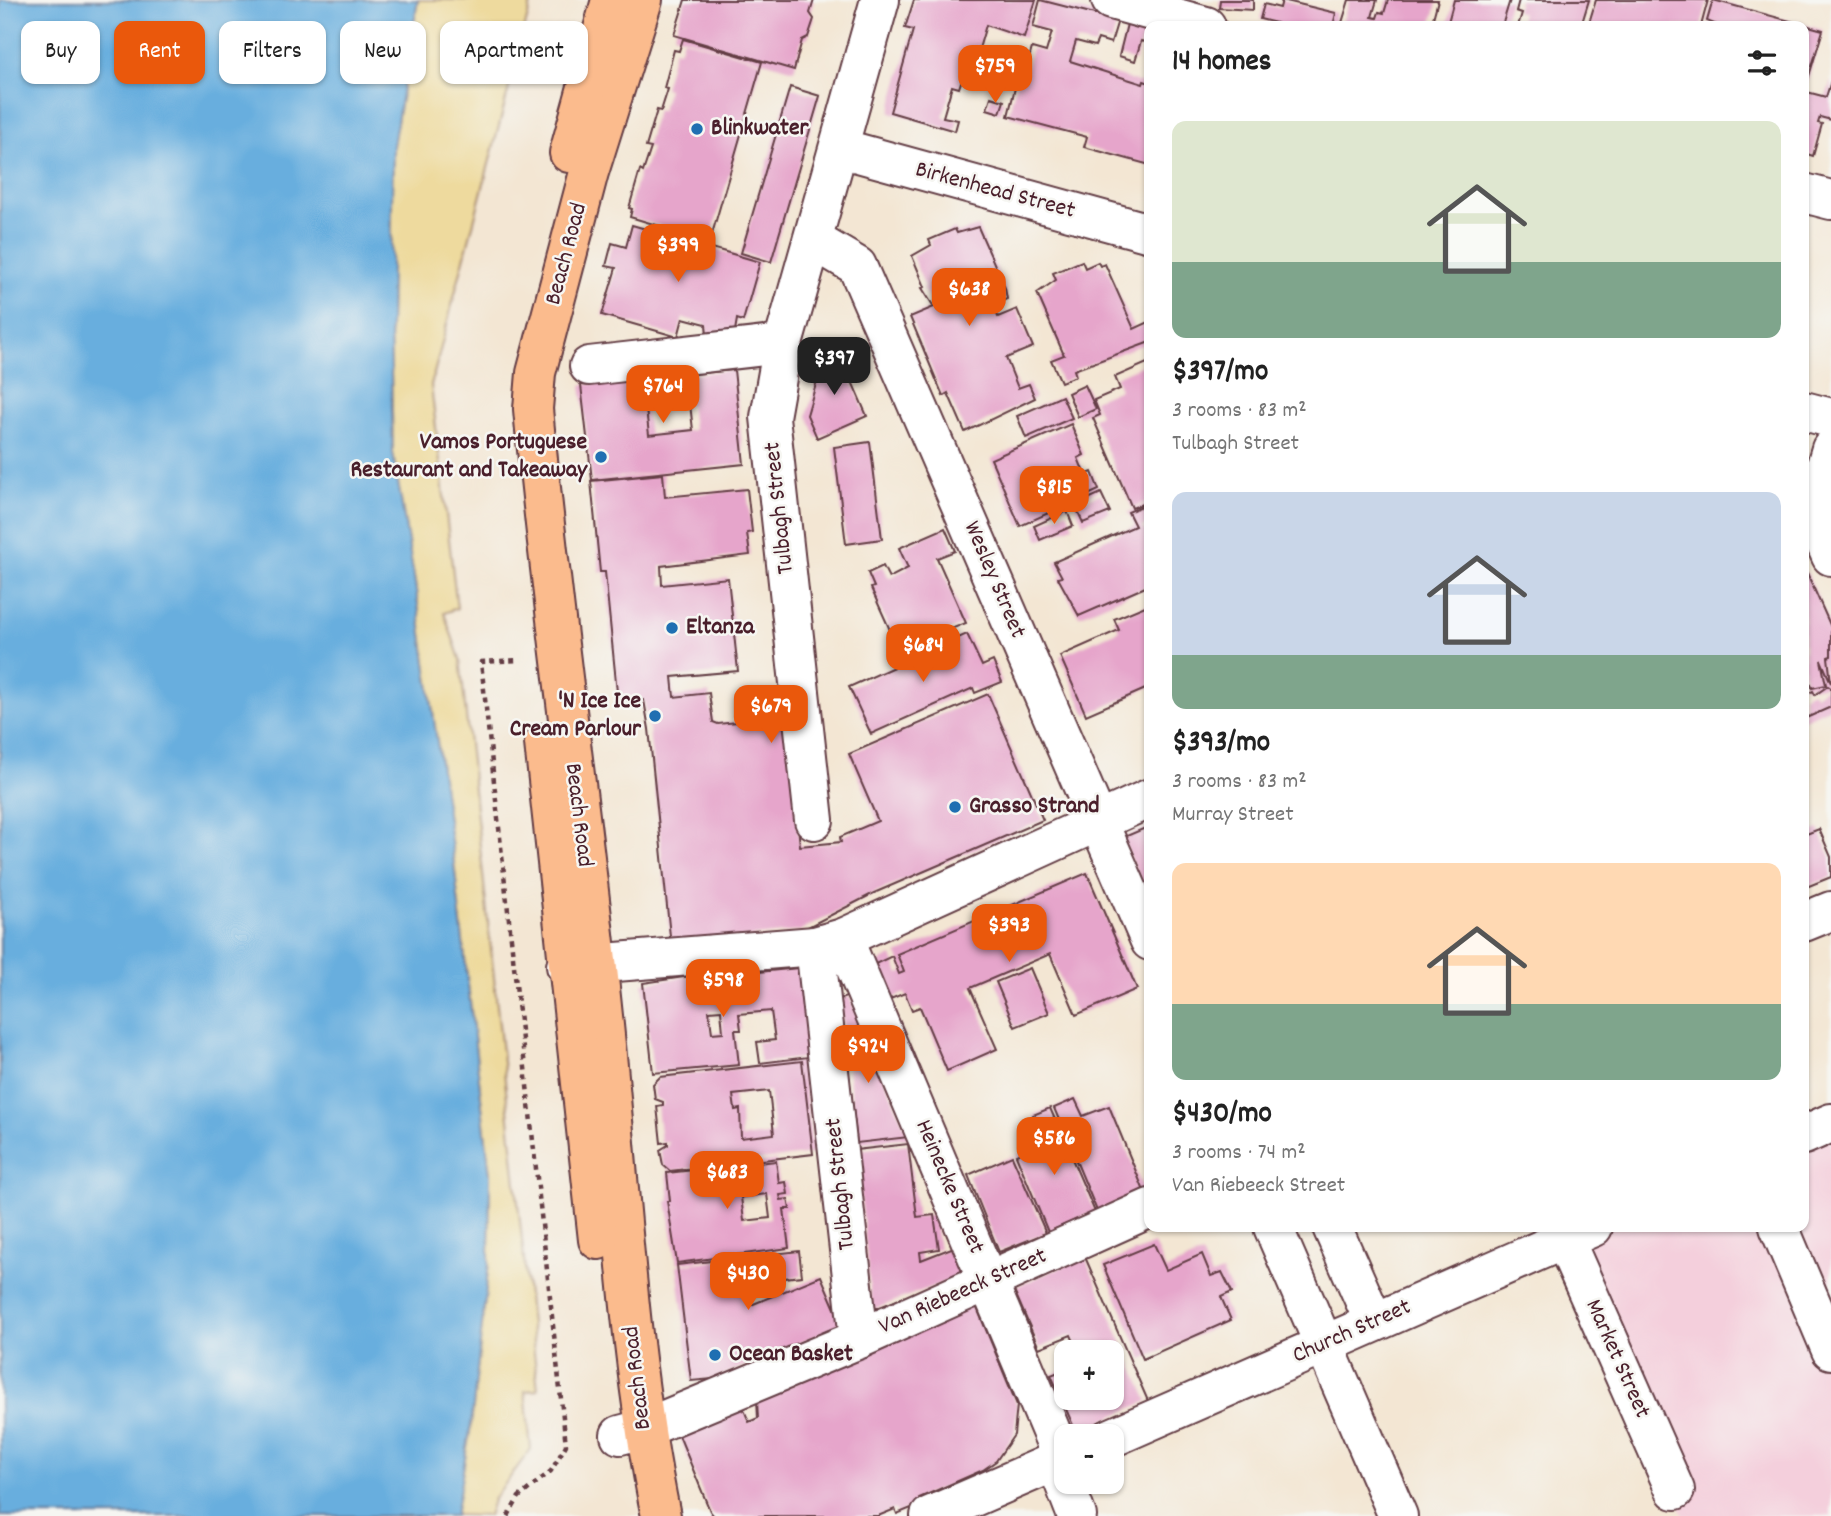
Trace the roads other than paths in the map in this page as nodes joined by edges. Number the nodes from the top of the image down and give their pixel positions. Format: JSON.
{"nodes":[{"id":1,"x":611,"y":0,"type":"edge"},
{"id":2,"x":643,"y":0,"type":"edge"},
{"id":3,"x":880,"y":0,"type":"edge"},
{"id":4,"x":1111,"y":0,"type":"edge"},
{"id":5,"x":1188,"y":21,"type":"edge"},
{"id":6,"x":840,"y":148,"type":"junction"},
{"id":7,"x":1809,"y":194,"type":"edge"},
{"id":8,"x":1831,"y":200,"type":"edge"},
{"id":9,"x":1144,"y":237,"type":"edge"},
{"id":10,"x":813,"y":240,"type":"junction"},
{"id":11,"x":783,"y":344,"type":"junction"},
{"id":12,"x":589,"y":366,"type":"dead end"},
{"id":13,"x":1809,"y":412,"type":"edge"},
{"id":14,"x":1831,"y":418,"type":"edge"},
{"id":15,"x":1831,"y":449,"type":"edge"},
{"id":16,"x":1809,"y":512,"type":"edge"},
{"id":17,"x":1809,"y":517,"type":"edge"},
{"id":18,"x":1831,"y":556,"type":"edge"},
{"id":19,"x":1144,"y":801,"type":"edge"},
{"id":20,"x":814,"y":820,"type":"dead end"},
{"id":21,"x":1098,"y":821,"type":"junction"},
{"id":22,"x":1831,"y":911,"type":"edge"},
{"id":23,"x":1809,"y":920,"type":"edge"},
{"id":24,"x":1144,"y":927,"type":"edge"},
{"id":25,"x":829,"y":942,"type":"junction"},
{"id":26,"x":582,"y":964,"type":"junction"},
{"id":27,"x":1831,"y":1123,"type":"edge"},
{"id":28,"x":1809,"y":1133,"type":"edge"},
{"id":29,"x":1144,"y":1211,"type":"edge"},
{"id":30,"x":1275,"y":1232,"type":"edge"},
{"id":31,"x":1334,"y":1232,"type":"edge"},
{"id":32,"x":1573,"y":1232,"type":"edge"},
{"id":33,"x":1575,"y":1232,"type":"edge"},
{"id":34,"x":1781,"y":1232,"type":"edge"},
{"id":35,"x":989,"y":1280,"type":"junction"},
{"id":36,"x":1374,"y":1322,"type":"junction"},
{"id":37,"x":859,"y":1339,"type":"junction"},
{"id":38,"x":1324,"y":1345,"type":"junction"},
{"id":39,"x":1831,"y":1350,"type":"edge"},
{"id":40,"x":632,"y":1432,"type":"junction"},
{"id":41,"x":1124,"y":1432,"type":"edge"},
{"id":42,"x":1054,"y":1442,"type":"edge"},
{"id":43,"x":1054,"y":1462,"type":"edge"},
{"id":44,"x":1675,"y":1490,"type":"dead end"},
{"id":45,"x":1071,"y":1494,"type":"edge"},
{"id":46,"x":635,"y":1516,"type":"edge"},
{"id":47,"x":661,"y":1516,"type":"edge"},
{"id":48,"x":930,"y":1516,"type":"edge"},
{"id":49,"x":1077,"y":1516,"type":"edge"},
{"id":50,"x":1398,"y":1516,"type":"edge"}],
"edges":[{"from":1,"to":26,"type":"main road","name":"Beach Road"},
{"from":2,"to":26,"type":"main road","name":"Beach Road"},
{"from":3,"to":6,"type":"street","name":"Tulbagh Street"},
{"from":4,"to":5,"type":"street"},
{"from":6,"to":9,"type":"street","name":"Birkenhead Street"},
{"from":6,"to":10,"type":"street","name":"Tulbagh Street"},
{"from":7,"to":8,"type":"street"},
{"from":10,"to":11,"type":"street","name":"Tulbagh Street"},
{"from":10,"to":21,"type":"street","name":"Wesley Street"},
{"from":11,"to":12,"type":"street"},
{"from":11,"to":20,"type":"street","name":"Tulbagh Street"},
{"from":13,"to":14,"type":"street"},
{"from":15,"to":16,"type":"street"},
{"from":17,"to":18,"type":"street"},
{"from":19,"to":21,"type":"street"},
{"from":21,"to":24,"type":"street","name":"Wesley Street"},
{"from":21,"to":25,"type":"street"},
{"from":22,"to":23,"type":"street"},
{"from":25,"to":26,"type":"street"},
{"from":25,"to":35,"type":"street","name":"Heinecke Street"},
{"from":25,"to":37,"type":"street","name":"Tulbagh Street"},
{"from":26,"to":40,"type":"main road","name":"Beach Road"},
{"from":27,"to":28,"type":"street"},
{"from":29,"to":35,"type":"street","name":"Van Riebeeck Street"},
{"from":30,"to":38,"type":"street"},
{"from":31,"to":36,"type":"street"},
{"from":32,"to":36,"type":"street","name":"Church Street"},
{"from":33,"to":44,"type":"street","name":"Market Street"},
{"from":34,"to":39,"type":"street"},
{"from":35,"to":37,"type":"street","name":"Van Riebeeck Street"},
{"from":35,"to":42,"type":"street","name":"Heinecke Street"},
{"from":36,"to":38,"type":"street","name":"Church Street"},
{"from":37,"to":40,"type":"street","name":"Van Riebeeck Street"},
{"from":38,"to":41,"type":"street","name":"Church Street"},
{"from":38,"to":50,"type":"street"},
{"from":40,"to":46,"type":"main road","name":"Beach Road"},
{"from":40,"to":47,"type":"main road","name":"Beach Road"},
{"from":43,"to":48,"type":"street"},
{"from":45,"to":49,"type":"street","name":"Heinecke Street"}]}
